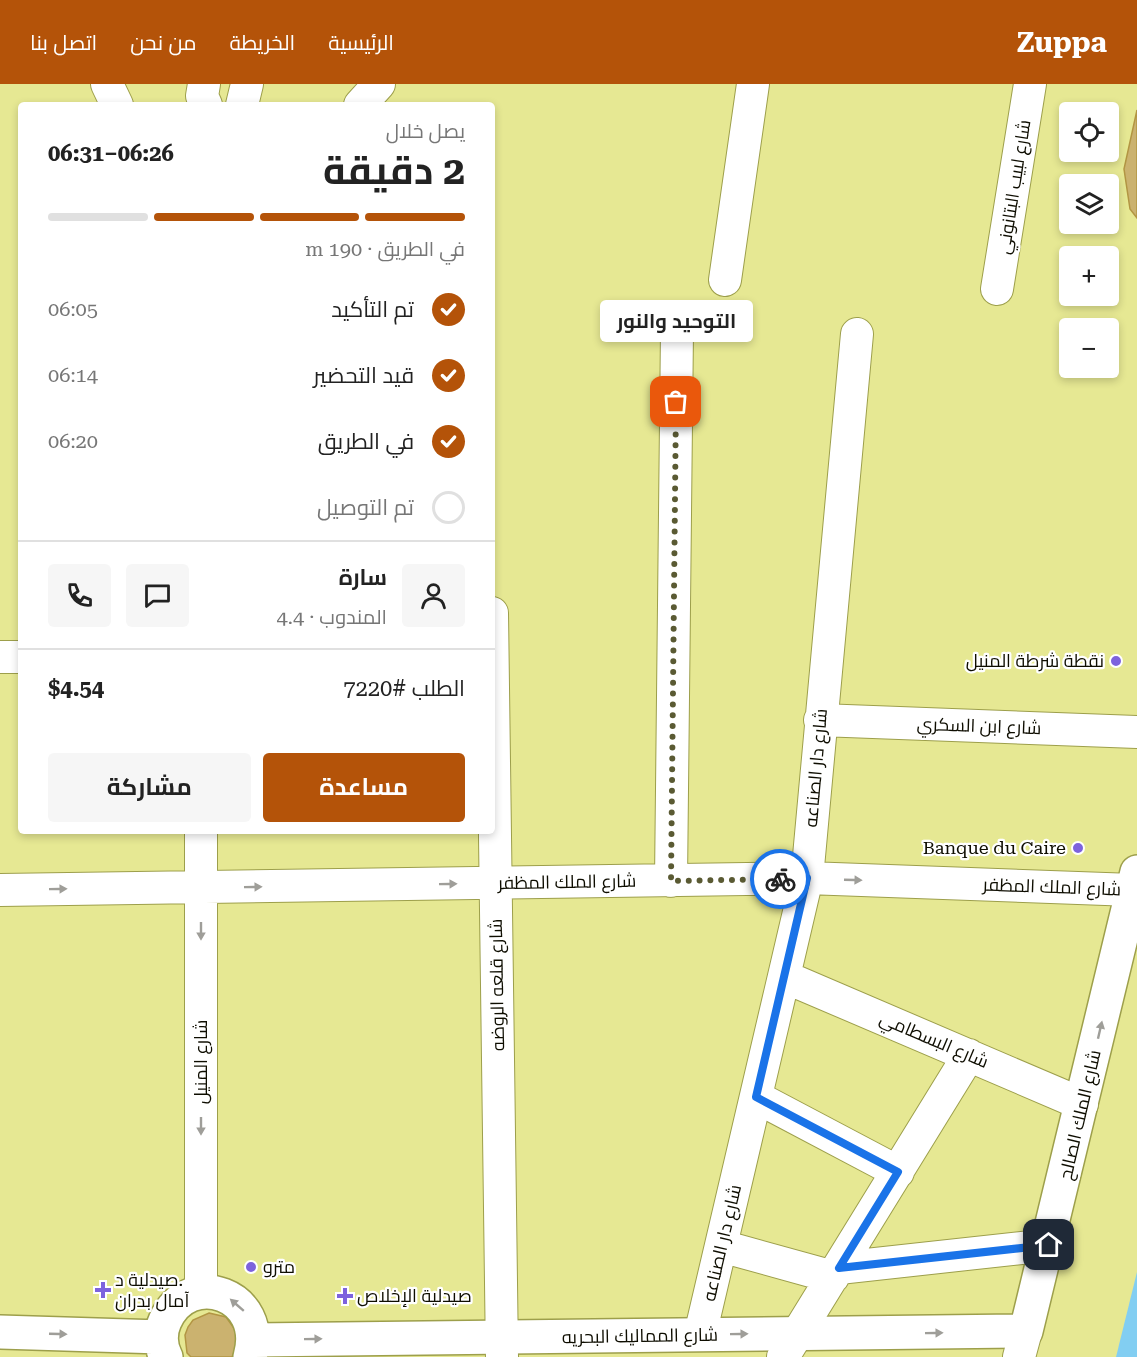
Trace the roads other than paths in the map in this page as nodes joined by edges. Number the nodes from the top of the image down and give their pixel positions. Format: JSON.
{"nodes":[{"id":1,"x":107,"y":84,"type":"edge"},
{"id":2,"x":204,"y":84,"type":"edge"},
{"id":3,"x":247,"y":84,"type":"edge"},
{"id":4,"x":379,"y":84,"type":"edge"},
{"id":5,"x":753,"y":84,"type":"edge"},
{"id":6,"x":1030,"y":84,"type":"edge"},
{"id":7,"x":116,"y":102,"type":"edge"},
{"id":8,"x":205,"y":102,"type":"edge"},
{"id":9,"x":243,"y":102,"type":"edge"},
{"id":10,"x":363,"y":102,"type":"edge"},
{"id":11,"x":725,"y":280,"type":"dead end"},
{"id":12,"x":997,"y":289,"type":"dead end"},
{"id":13,"x":677,"y":330,"type":"dead end"},
{"id":14,"x":856,"y":334,"type":"dead end"},
{"id":15,"x":0,"y":657,"type":"edge"},
{"id":16,"x":18,"y":657,"type":"edge"},
{"id":17,"x":820,"y":720,"type":"junction"},
{"id":18,"x":1137,"y":732,"type":"edge"},
{"id":19,"x":495,"y":826,"type":"edge"},
{"id":20,"x":201,"y":834,"type":"edge"},
{"id":21,"x":807,"y":878,"type":"junction"},
{"id":22,"x":671,"y":881,"type":"junction"},
{"id":23,"x":1135,"y":881,"type":"edge"},
{"id":24,"x":496,"y":884,"type":"junction"},
{"id":25,"x":201,"y":887,"type":"junction"},
{"id":26,"x":0,"y":890,"type":"edge"},
{"id":27,"x":785,"y":977,"type":"junction"},
{"id":28,"x":969,"y":1056,"type":"junction"},
{"id":29,"x":756,"y":1097,"type":"junction"},
{"id":30,"x":1082,"y":1104,"type":"junction"},
{"id":31,"x":898,"y":1172,"type":"junction"},
{"id":32,"x":1049,"y":1245,"type":"junction"},
{"id":33,"x":721,"y":1246,"type":"junction"},
{"id":34,"x":836,"y":1272,"type":"junction"},
{"id":35,"x":201,"y":1293,"type":"junction"},
{"id":36,"x":0,"y":1332,"type":"edge"},
{"id":37,"x":700,"y":1335,"type":"junction"},
{"id":38,"x":1023,"y":1344,"type":"edge"},
{"id":39,"x":790,"y":1346,"type":"edge"},
{"id":40,"x":163,"y":1347,"type":"edge"},
{"id":41,"x":502,"y":1347,"type":"edge"},
{"id":42,"x":252,"y":1348,"type":"edge"}],
"edges":[{"from":1,"to":7,"type":"street"},
{"from":2,"to":8,"type":"street"},
{"from":3,"to":9,"type":"street"},
{"from":4,"to":10,"type":"street"},
{"from":5,"to":11,"type":"street"},
{"from":6,"to":12,"type":"street","name":"شارع لبيب البتانوني"},
{"from":13,"to":22,"type":"street"},
{"from":14,"to":17,"type":"street","name":"شارع دار الصناعه"},
{"from":15,"to":16,"type":"street"},
{"from":17,"to":18,"type":"street","name":"شارع ابن السكري"},
{"from":17,"to":21,"type":"street","name":"شارع دار الصناعه"},
{"from":19,"to":24,"type":"street","name":"شارع قلعه الروضه"},
{"from":20,"to":25,"type":"street","name":"شارع المنيل"},
{"from":21,"to":22,"type":"street","name":"شارع الملك المظفر"},
{"from":21,"to":23,"type":"street","name":"شارع الملك المظفر","one_way":true},
{"from":21,"to":27,"type":"street","name":"شارع دار الصناعه"},
{"from":22,"to":24,"type":"street","name":"شارع الملك المظفر"},
{"from":30,"to":23,"type":"main road","name":"شارع الملك الصالح","one_way":true},
{"from":25,"to":24,"type":"street","name":"شارع الملك المظفر","one_way":true},
{"from":24,"to":41,"type":"street","name":"شارع قلعه الروضه"},
{"from":26,"to":25,"type":"street","name":"شارع الملك المظفر","one_way":true},
{"from":25,"to":35,"type":"street","name":"شارع المنيل","one_way":true},
{"from":27,"to":28,"type":"street","name":"شارع البسطامي"},
{"from":27,"to":29,"type":"street","name":"شارع دار الصناعه"},
{"from":28,"to":30,"type":"street","name":"شارع البسطامي"},
{"from":28,"to":31,"type":"street"},
{"from":29,"to":31,"type":"street"},
{"from":29,"to":33,"type":"street","name":"شارع دار الصناعه"},
{"from":30,"to":32,"type":"main road","name":"شارع الملك الصالح"},
{"from":31,"to":34,"type":"street"},
{"from":32,"to":34,"type":"street"},
{"from":32,"to":38,"type":"main road","name":"شارع الملك الصالح"},
{"from":33,"to":34,"type":"street"},
{"from":33,"to":37,"type":"street","name":"شارع دار الصناعه"},
{"from":34,"to":39,"type":"street"},
{"from":35,"to":40,"type":"main road"},
{"from":42,"to":35,"type":"main road","one_way":true},
{"from":36,"to":40,"type":"main road","one_way":true},
{"from":37,"to":39,"type":"main road","name":"شارع المماليك البحريه","one_way":true},
{"from":37,"to":41,"type":"main road","name":"شارع المماليك البحريه"},
{"from":39,"to":38,"type":"main road","name":"شارع المماليك البحريه","one_way":true},
{"from":42,"to":41,"type":"main road","name":"شارع المماليك البحريه","one_way":true}]}
